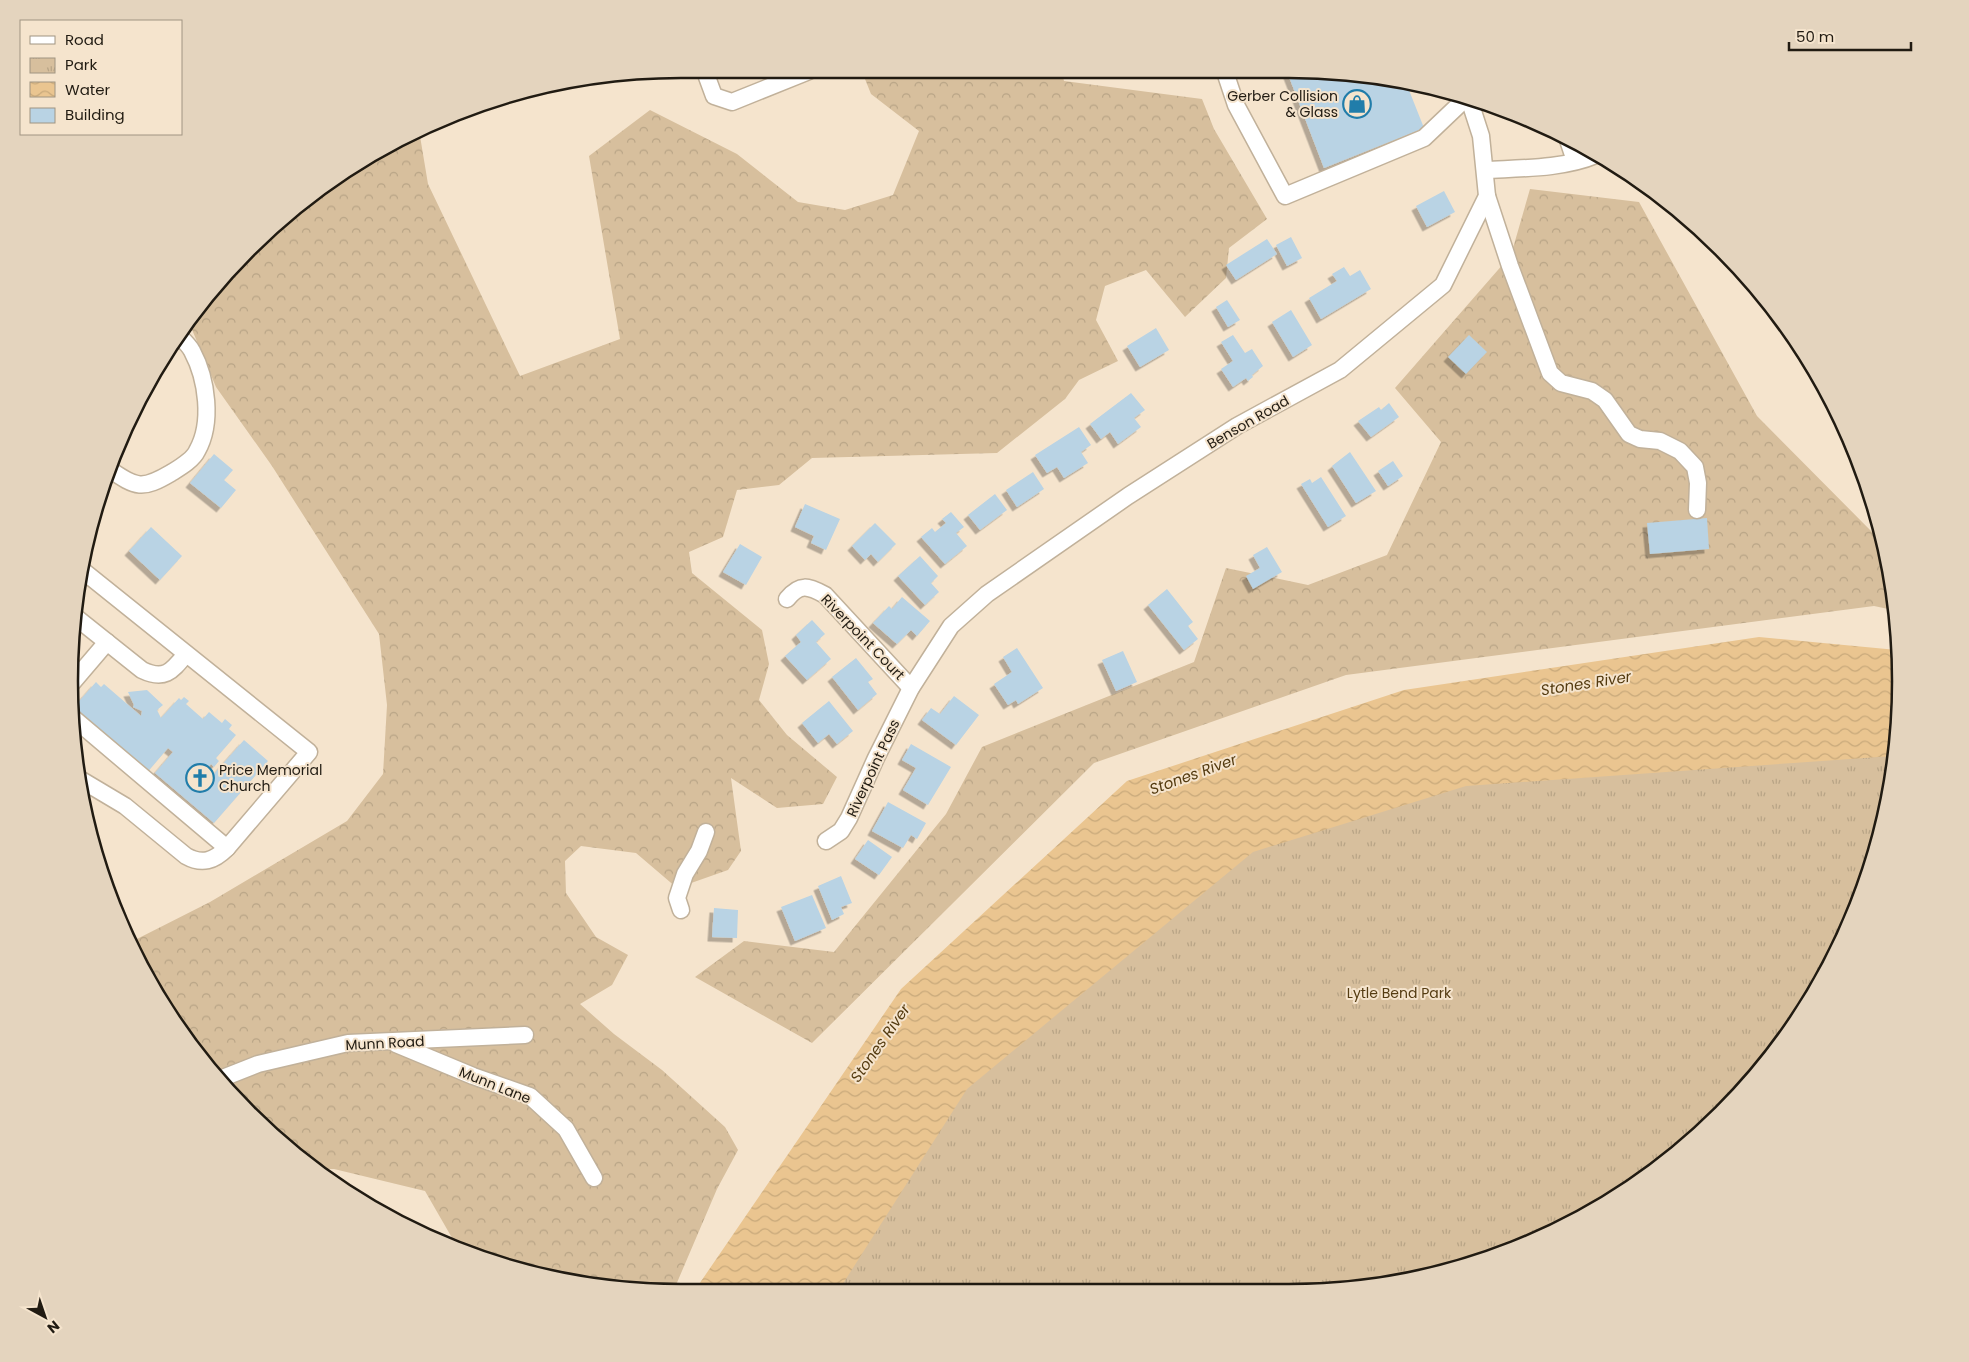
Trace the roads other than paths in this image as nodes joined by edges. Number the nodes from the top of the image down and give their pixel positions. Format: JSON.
{"nodes":[{"id":1,"x":707,"y":78,"type":"edge"},
{"id":2,"x":792,"y":78,"type":"edge"},
{"id":3,"x":1227,"y":78,"type":"edge"},
{"id":4,"x":1467,"y":105,"type":"edge"},
{"id":5,"x":1471,"y":107,"type":"edge"},
{"id":6,"x":1570,"y":148,"type":"edge"},
{"id":7,"x":1588,"y":157,"type":"edge"},
{"id":8,"x":1574,"y":161,"type":"junction"},
{"id":9,"x":1484,"y":170,"type":"junction"},
{"id":10,"x":1487,"y":196,"type":"junction"},
{"id":11,"x":183,"y":340,"type":"edge"},
{"id":12,"x":115,"y":472,"type":"edge"},
{"id":13,"x":1697,"y":510,"type":"dead end"},
{"id":14,"x":87,"y":574,"type":"edge"},
{"id":15,"x":787,"y":599,"type":"dead end"},
{"id":16,"x":81,"y":621,"type":"edge"},
{"id":17,"x":107,"y":642,"type":"junction"},
{"id":18,"x":186,"y":654,"type":"junction"},
{"id":19,"x":78,"y":675,"type":"edge"},
{"id":20,"x":912,"y":688,"type":"junction"},
{"id":21,"x":79,"y":723,"type":"edge"},
{"id":22,"x":87,"y":783,"type":"edge"},
{"id":23,"x":706,"y":832,"type":"dead end"},
{"id":24,"x":826,"y":841,"type":"dead end"},
{"id":25,"x":227,"y":848,"type":"junction"},
{"id":26,"x":681,"y":910,"type":"dead end"},
{"id":27,"x":525,"y":1035,"type":"dead end"},
{"id":28,"x":391,"y":1042,"type":"junction"},
{"id":29,"x":225,"y":1077,"type":"edge"},
{"id":30,"x":594,"y":1178,"type":"dead end"}],
"edges":[{"from":1,"to":2,"type":"street"},
{"from":3,"to":4,"type":"street"},
{"from":5,"to":9,"type":"street"},
{"from":6,"to":8,"type":"street"},
{"from":7,"to":8,"type":"street"},
{"from":8,"to":9,"type":"street"},
{"from":9,"to":10,"type":"street"},
{"from":10,"to":13,"type":"street"},
{"from":10,"to":20,"type":"street","name":"Benson Road"},
{"from":11,"to":12,"type":"street"},
{"from":14,"to":18,"type":"street"},
{"from":15,"to":20,"type":"street","name":"Riverpoint Court"},
{"from":16,"to":17,"type":"street"},
{"from":17,"to":18,"type":"street"},
{"from":17,"to":19,"type":"street"},
{"from":18,"to":25,"type":"street"},
{"from":20,"to":24,"type":"street","name":"Riverpoint Pass"},
{"from":21,"to":25,"type":"street"},
{"from":22,"to":25,"type":"street"},
{"from":23,"to":26,"type":"street"},
{"from":27,"to":28,"type":"street","name":"Munn Road"},
{"from":28,"to":29,"type":"street","name":"Munn Road"},
{"from":28,"to":30,"type":"street","name":"Munn Lane"}]}
